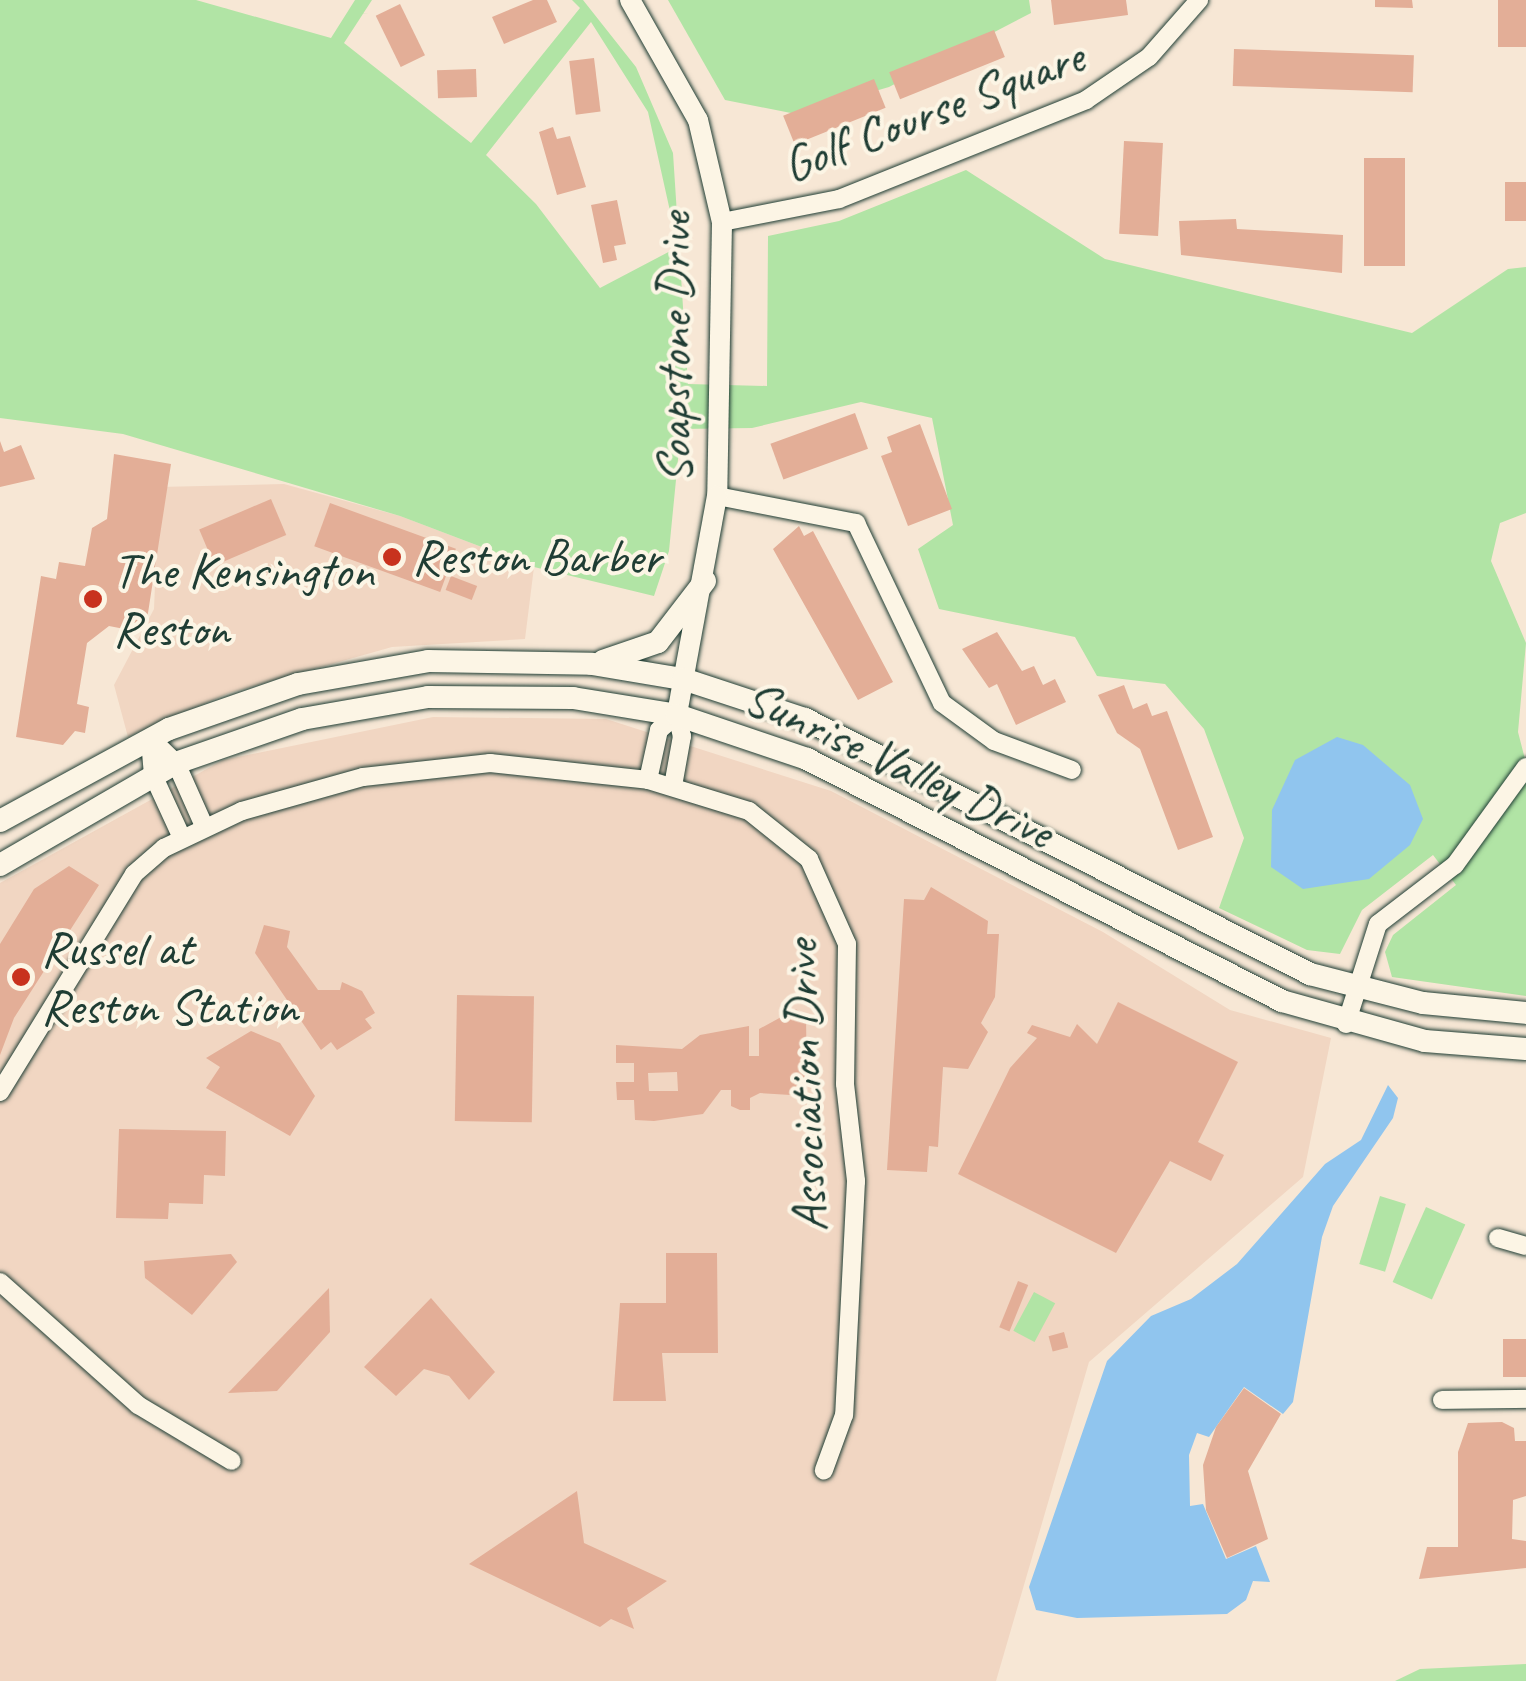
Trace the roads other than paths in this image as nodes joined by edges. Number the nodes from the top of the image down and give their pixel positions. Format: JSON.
{"nodes":[{"id":1,"x":630,"y":0,"type":"edge"},
{"id":2,"x":1199,"y":0,"type":"edge"},
{"id":3,"x":722,"y":222,"type":"junction"},
{"id":4,"x":718,"y":496,"type":"junction"},
{"id":5,"x":706,"y":581,"type":"junction"},
{"id":6,"x":592,"y":664,"type":"junction"},
{"id":7,"x":684,"y":680,"type":"junction"},
{"id":8,"x":677,"y":714,"type":"junction"},
{"id":9,"x":150,"y":738,"type":"junction"},
{"id":10,"x":176,"y":764,"type":"junction"},
{"id":11,"x":1526,"y":767,"type":"edge"},
{"id":12,"x":1072,"y":770,"type":"dead end"},
{"id":13,"x":153,"y":775,"type":"junction"},
{"id":14,"x":648,"y":780,"type":"junction"},
{"id":15,"x":674,"y":786,"type":"junction"},
{"id":16,"x":0,"y":821,"type":"edge"},
{"id":17,"x":204,"y":826,"type":"junction"},
{"id":18,"x":182,"y":838,"type":"junction"},
{"id":19,"x":0,"y":865,"type":"edge"},
{"id":20,"x":1356,"y":988,"type":"junction"},
{"id":21,"x":1526,"y":1014,"type":"edge"},
{"id":22,"x":1346,"y":1024,"type":"junction"},
{"id":23,"x":1526,"y":1049,"type":"edge"},
{"id":24,"x":0,"y":1092,"type":"edge"},
{"id":25,"x":1498,"y":1238,"type":"dead end"},
{"id":26,"x":1526,"y":1246,"type":"edge"},
{"id":27,"x":0,"y":1282,"type":"edge"},
{"id":28,"x":1526,"y":1399,"type":"edge"},
{"id":29,"x":1442,"y":1400,"type":"dead end"},
{"id":30,"x":232,"y":1461,"type":"dead end"},
{"id":31,"x":824,"y":1470,"type":"dead end"}],
"edges":[{"from":1,"to":3,"type":"street","name":"Soapstone Drive"},
{"from":2,"to":3,"type":"street","name":"Golf Course Square"},
{"from":3,"to":4,"type":"street","name":"Soapstone Drive"},
{"from":4,"to":5,"type":"street","name":"Soapstone Drive"},
{"from":4,"to":12,"type":"street"},
{"from":5,"to":6,"type":"main road"},
{"from":5,"to":7,"type":"street","name":"Soapstone Drive"},
{"from":6,"to":7,"type":"main road","name":"Sunrise Valley Drive"},
{"from":6,"to":9,"type":"main road","name":"Sunrise Valley Drive"},
{"from":7,"to":8,"type":"street","name":"Soapstone Drive"},
{"from":7,"to":20,"type":"main road","name":"Sunrise Valley Drive"},
{"from":8,"to":10,"type":"main road","name":"Sunrise Valley Drive"},
{"from":8,"to":14,"type":"street"},
{"from":8,"to":15,"type":"street"},
{"from":8,"to":22,"type":"main road","name":"Sunrise Valley Drive"},
{"from":9,"to":10,"type":"street"},
{"from":9,"to":13,"type":"street"},
{"from":9,"to":16,"type":"main road","name":"Sunrise Valley Drive"},
{"from":10,"to":13,"type":"main road","name":"Sunrise Valley Drive"},
{"from":10,"to":17,"type":"street"},
{"from":11,"to":20,"type":"street"},
{"from":13,"to":18,"type":"street"},
{"from":13,"to":19,"type":"main road","name":"Sunrise Valley Drive"},
{"from":14,"to":15,"type":"street","name":"Association Drive"},
{"from":14,"to":17,"type":"street","name":"Association Drive"},
{"from":15,"to":31,"type":"street","name":"Association Drive"},
{"from":17,"to":18,"type":"street","name":"Association Drive"},
{"from":18,"to":24,"type":"street","name":"Association Drive"},
{"from":20,"to":21,"type":"main road","name":"Sunrise Valley Drive"},
{"from":20,"to":22,"type":"street"},
{"from":22,"to":23,"type":"main road","name":"Sunrise Valley Drive"},
{"from":25,"to":26,"type":"street"},
{"from":27,"to":30,"type":"street"},
{"from":28,"to":29,"type":"street"}]}
